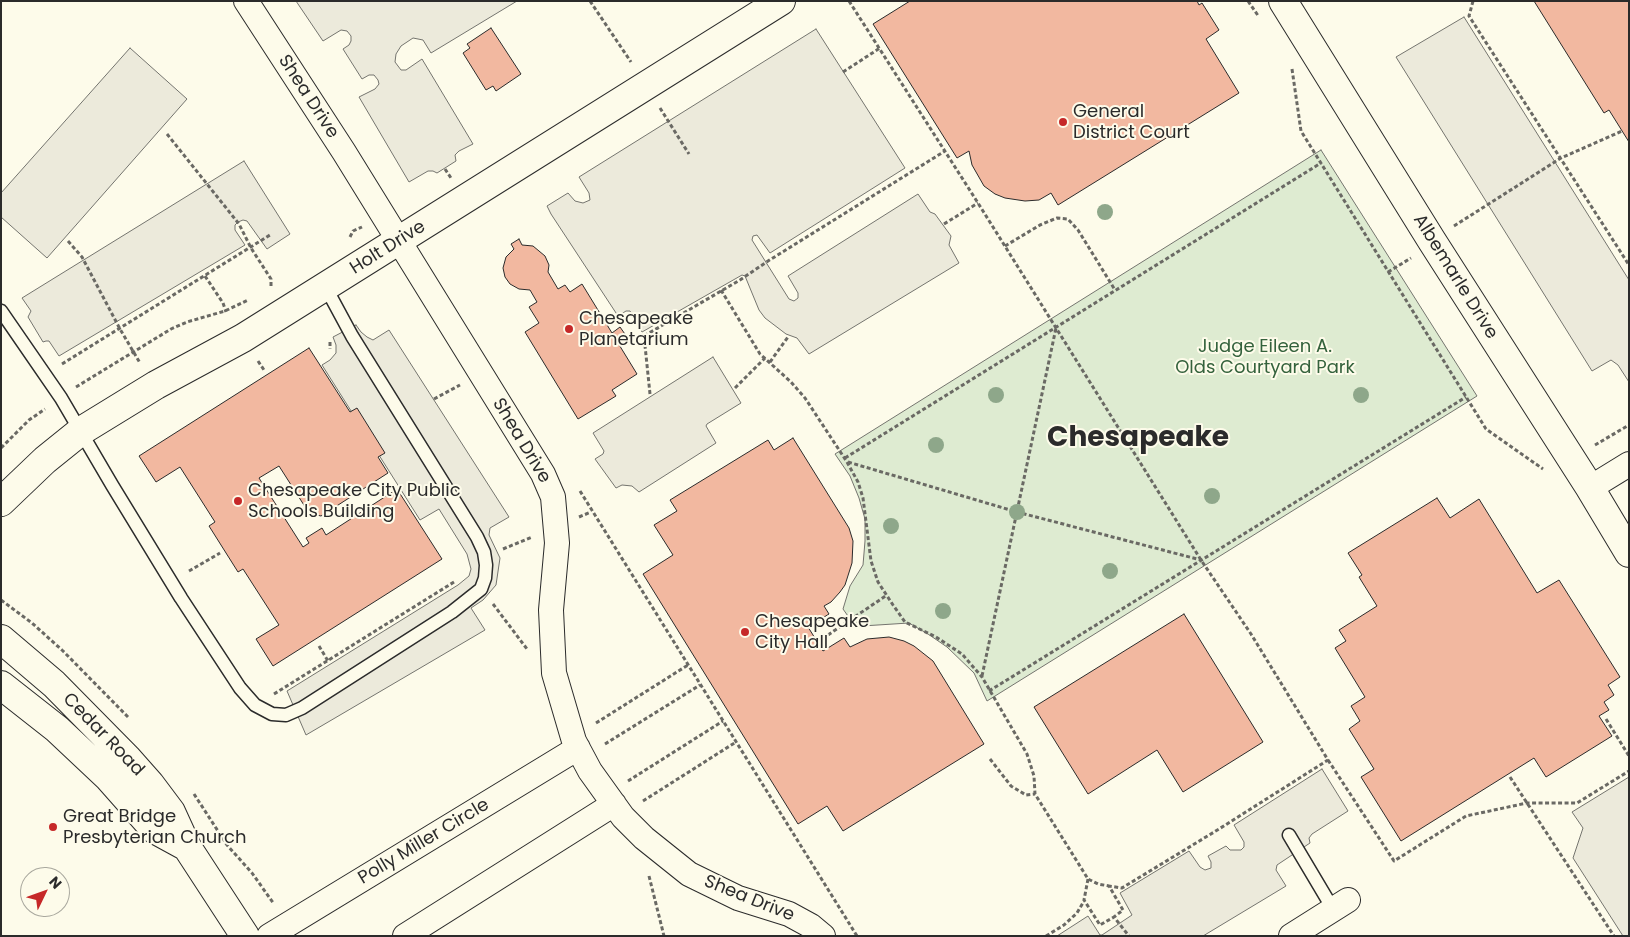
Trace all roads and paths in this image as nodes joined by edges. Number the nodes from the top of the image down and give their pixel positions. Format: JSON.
{"nodes":[{"id":1,"x":246,"y":1,"type":"edge"},
{"id":2,"x":781,"y":1,"type":"edge"},
{"id":3,"x":849,"y":1,"type":"edge"},
{"id":4,"x":1248,"y":1,"type":"edge"},
{"id":5,"x":1282,"y":1,"type":"edge"},
{"id":6,"x":1473,"y":1,"type":"edge"},
{"id":7,"x":1263,"y":24,"type":"dead end"},
{"id":8,"x":880,"y":48,"type":"junction"},
{"id":9,"x":1289,"y":63,"type":"dead end"},
{"id":10,"x":843,"y":72,"type":"dead end"},
{"id":11,"x":1622,"y":131,"type":"dead end"},
{"id":12,"x":167,"y":134,"type":"dead end"},
{"id":13,"x":945,"y":151,"type":"junction"},
{"id":14,"x":1561,"y":158,"type":"junction"},
{"id":15,"x":1321,"y":163,"type":"junction"},
{"id":16,"x":978,"y":203,"type":"junction"},
{"id":17,"x":944,"y":224,"type":"dead end"},
{"id":18,"x":270,"y":236,"type":"dead end"},
{"id":19,"x":1432,"y":241,"type":"junction"},
{"id":20,"x":398,"y":242,"type":"junction"},
{"id":21,"x":1005,"y":246,"type":"junction"},
{"id":22,"x":251,"y":248,"type":"junction"},
{"id":23,"x":1629,"y":265,"type":"edge"},
{"id":24,"x":1388,"y":272,"type":"junction"},
{"id":25,"x":325,"y":286,"type":"junction"},
{"id":26,"x":270,"y":288,"type":"dead end"},
{"id":27,"x":722,"y":290,"type":"junction"},
{"id":28,"x":1115,"y":290,"type":"junction"},
{"id":29,"x":1,"y":311,"type":"edge"},
{"id":30,"x":1056,"y":327,"type":"junction"},
{"id":31,"x":788,"y":336,"type":"dead end"},
{"id":32,"x":765,"y":358,"type":"junction"},
{"id":33,"x":770,"y":362,"type":"junction"},
{"id":34,"x":45,"y":375,"type":"junction"},
{"id":35,"x":735,"y":388,"type":"dead end"},
{"id":36,"x":650,"y":394,"type":"dead end"},
{"id":37,"x":1466,"y":397,"type":"junction"},
{"id":38,"x":1629,"y":425,"type":"edge"},
{"id":39,"x":81,"y":432,"type":"junction"},
{"id":40,"x":845,"y":458,"type":"junction"},
{"id":41,"x":1571,"y":459,"type":"junction"},
{"id":42,"x":847,"y":462,"type":"junction"},
{"id":43,"x":1629,"y":464,"type":"edge"},
{"id":44,"x":1590,"y":488,"type":"junction"},
{"id":45,"x":1,"y":502,"type":"edge"},
{"id":46,"x":1017,"y":512,"type":"junction"},
{"id":47,"x":1629,"y":553,"type":"edge"},
{"id":48,"x":220,"y":554,"type":"dead end"},
{"id":49,"x":1201,"y":560,"type":"junction"},
{"id":50,"x":182,"y":576,"type":"dead end"},
{"id":51,"x":461,"y":578,"type":"dead end"},
{"id":52,"x":887,"y":595,"type":"junction"},
{"id":53,"x":828,"y":635,"type":"dead end"},
{"id":54,"x":1,"y":639,"type":"edge"},
{"id":55,"x":319,"y":646,"type":"dead end"},
{"id":56,"x":328,"y":661,"type":"junction"},
{"id":57,"x":688,"y":665,"type":"dead end"},
{"id":58,"x":982,"y":677,"type":"junction"},
{"id":59,"x":1,"y":684,"type":"edge"},
{"id":60,"x":700,"y":685,"type":"dead end"},
{"id":61,"x":989,"y":691,"type":"junction"},
{"id":62,"x":267,"y":696,"type":"dead end"},
{"id":63,"x":1606,"y":719,"type":"dead end"},
{"id":64,"x":723,"y":721,"type":"dead end"},
{"id":65,"x":593,"y":724,"type":"dead end"},
{"id":66,"x":736,"y":742,"type":"dead end"},
{"id":67,"x":605,"y":744,"type":"dead end"},
{"id":68,"x":578,"y":748,"type":"junction"},
{"id":69,"x":1629,"y":756,"type":"edge"},
{"id":70,"x":990,"y":759,"type":"dead end"},
{"id":71,"x":1328,"y":760,"type":"junction"},
{"id":72,"x":1629,"y":771,"type":"edge"},
{"id":73,"x":1510,"y":777,"type":"dead end"},
{"id":74,"x":628,"y":781,"type":"dead end"},
{"id":75,"x":1035,"y":794,"type":"junction"},
{"id":76,"x":641,"y":802,"type":"dead end"},
{"id":77,"x":1527,"y":803,"type":"junction"},
{"id":78,"x":614,"y":804,"type":"junction"},
{"id":79,"x":1289,"y":835,"type":"dead end"},
{"id":80,"x":187,"y":847,"type":"junction"},
{"id":81,"x":1088,"y":879,"type":"junction"},
{"id":82,"x":1109,"y":886,"type":"junction"},
{"id":83,"x":1084,"y":900,"type":"junction"},
{"id":84,"x":1341,"y":904,"type":"joint"},
{"id":85,"x":1114,"y":917,"type":"junction"},
{"id":86,"x":245,"y":936,"type":"edge"},
{"id":87,"x":269,"y":936,"type":"edge"},
{"id":88,"x":405,"y":936,"type":"edge"},
{"id":89,"x":824,"y":936,"type":"edge"},
{"id":90,"x":1046,"y":936,"type":"edge"},
{"id":91,"x":1129,"y":936,"type":"edge"},
{"id":92,"x":1291,"y":936,"type":"edge"},
{"id":93,"x":1614,"y":936,"type":"edge"}],
"edges":[{"from":1,"to":20,"type":"street","name":"Shea Drive"},
{"from":2,"to":20,"type":"street","name":"Holt Drive"},
{"from":3,"to":8,"type":"path"},
{"from":4,"to":7,"type":"path"},
{"from":5,"to":19,"type":"street","name":"Albemarle Drive"},
{"from":6,"to":14,"type":"path"},
{"from":8,"to":10,"type":"path"},
{"from":8,"to":13,"type":"path"},
{"from":9,"to":15,"type":"path"},
{"from":11,"to":14,"type":"path"},
{"from":12,"to":22,"type":"path"},
{"from":13,"to":16,"type":"path"},
{"from":13,"to":27,"type":"path"},
{"from":14,"to":19,"type":"path"},
{"from":14,"to":23,"type":"path"},
{"from":15,"to":24,"type":"path"},
{"from":15,"to":28,"type":"path"},
{"from":16,"to":17,"type":"path"},
{"from":16,"to":21,"type":"path"},
{"from":18,"to":22,"type":"path"},
{"from":19,"to":24,"type":"path"},
{"from":19,"to":41,"type":"street","name":"Albemarle Drive"},
{"from":20,"to":25,"type":"street","name":"Holt Drive"},
{"from":20,"to":68,"type":"street","name":"Shea Drive"},
{"from":21,"to":28,"type":"path"},
{"from":21,"to":30,"type":"path"},
{"from":22,"to":26,"type":"path"},
{"from":22,"to":34,"type":"path"},
{"from":24,"to":37,"type":"path"},
{"from":25,"to":39,"type":"street","name":"Holt Drive"},
{"from":25,"to":39,"type":"lane"},
{"from":27,"to":32,"type":"path"},
{"from":27,"to":36,"type":"path"},
{"from":28,"to":30,"type":"path"},
{"from":29,"to":34,"type":"lane"},
{"from":30,"to":40,"type":"path"},
{"from":30,"to":46,"type":"path"},
{"from":30,"to":49,"type":"path"},
{"from":31,"to":33,"type":"path"},
{"from":32,"to":33,"type":"path"},
{"from":32,"to":35,"type":"path"},
{"from":33,"to":40,"type":"path"},
{"from":34,"to":39,"type":"lane"},
{"from":37,"to":41,"type":"path"},
{"from":37,"to":49,"type":"path"},
{"from":38,"to":41,"type":"path"},
{"from":39,"to":45,"type":"street","name":"Holt Drive"},
{"from":40,"to":42,"type":"path"},
{"from":41,"to":44,"type":"street","name":"Albemarle Drive"},
{"from":42,"to":46,"type":"path"},
{"from":42,"to":52,"type":"path"},
{"from":43,"to":44,"type":"street"},
{"from":44,"to":47,"type":"street","name":"Albemarle Drive"},
{"from":46,"to":49,"type":"path"},
{"from":46,"to":58,"type":"path"},
{"from":48,"to":50,"type":"path"},
{"from":49,"to":61,"type":"path"},
{"from":49,"to":71,"type":"path"},
{"from":51,"to":56,"type":"path"},
{"from":52,"to":53,"type":"path"},
{"from":52,"to":58,"type":"path"},
{"from":54,"to":80,"type":"street","name":"Cedar Road"},
{"from":55,"to":56,"type":"path"},
{"from":56,"to":62,"type":"path"},
{"from":57,"to":65,"type":"path"},
{"from":58,"to":61,"type":"path"},
{"from":59,"to":80,"type":"street","name":"Cedar Road"},
{"from":60,"to":67,"type":"path"},
{"from":61,"to":75,"type":"path"},
{"from":63,"to":69,"type":"path"},
{"from":64,"to":74,"type":"path"},
{"from":66,"to":76,"type":"path"},
{"from":68,"to":78,"type":"street","name":"Shea Drive"},
{"from":68,"to":87,"type":"street","name":"Polly Miller Circle"},
{"from":70,"to":75,"type":"path"},
{"from":71,"to":77,"type":"path"},
{"from":71,"to":82,"type":"path"},
{"from":72,"to":77,"type":"path"},
{"from":73,"to":77,"type":"path"},
{"from":75,"to":81,"type":"path"},
{"from":77,"to":93,"type":"path"},
{"from":78,"to":88,"type":"street"},
{"from":78,"to":89,"type":"street","name":"Shea Drive"},
{"from":79,"to":84,"type":"lane"},
{"from":80,"to":86,"type":"street","name":"Cedar Road"},
{"from":81,"to":82,"type":"path"},
{"from":81,"to":83,"type":"path"},
{"from":82,"to":85,"type":"path"},
{"from":83,"to":85,"type":"path"},
{"from":83,"to":90,"type":"path"},
{"from":84,"to":92,"type":"street"},
{"from":85,"to":91,"type":"path"}]}
